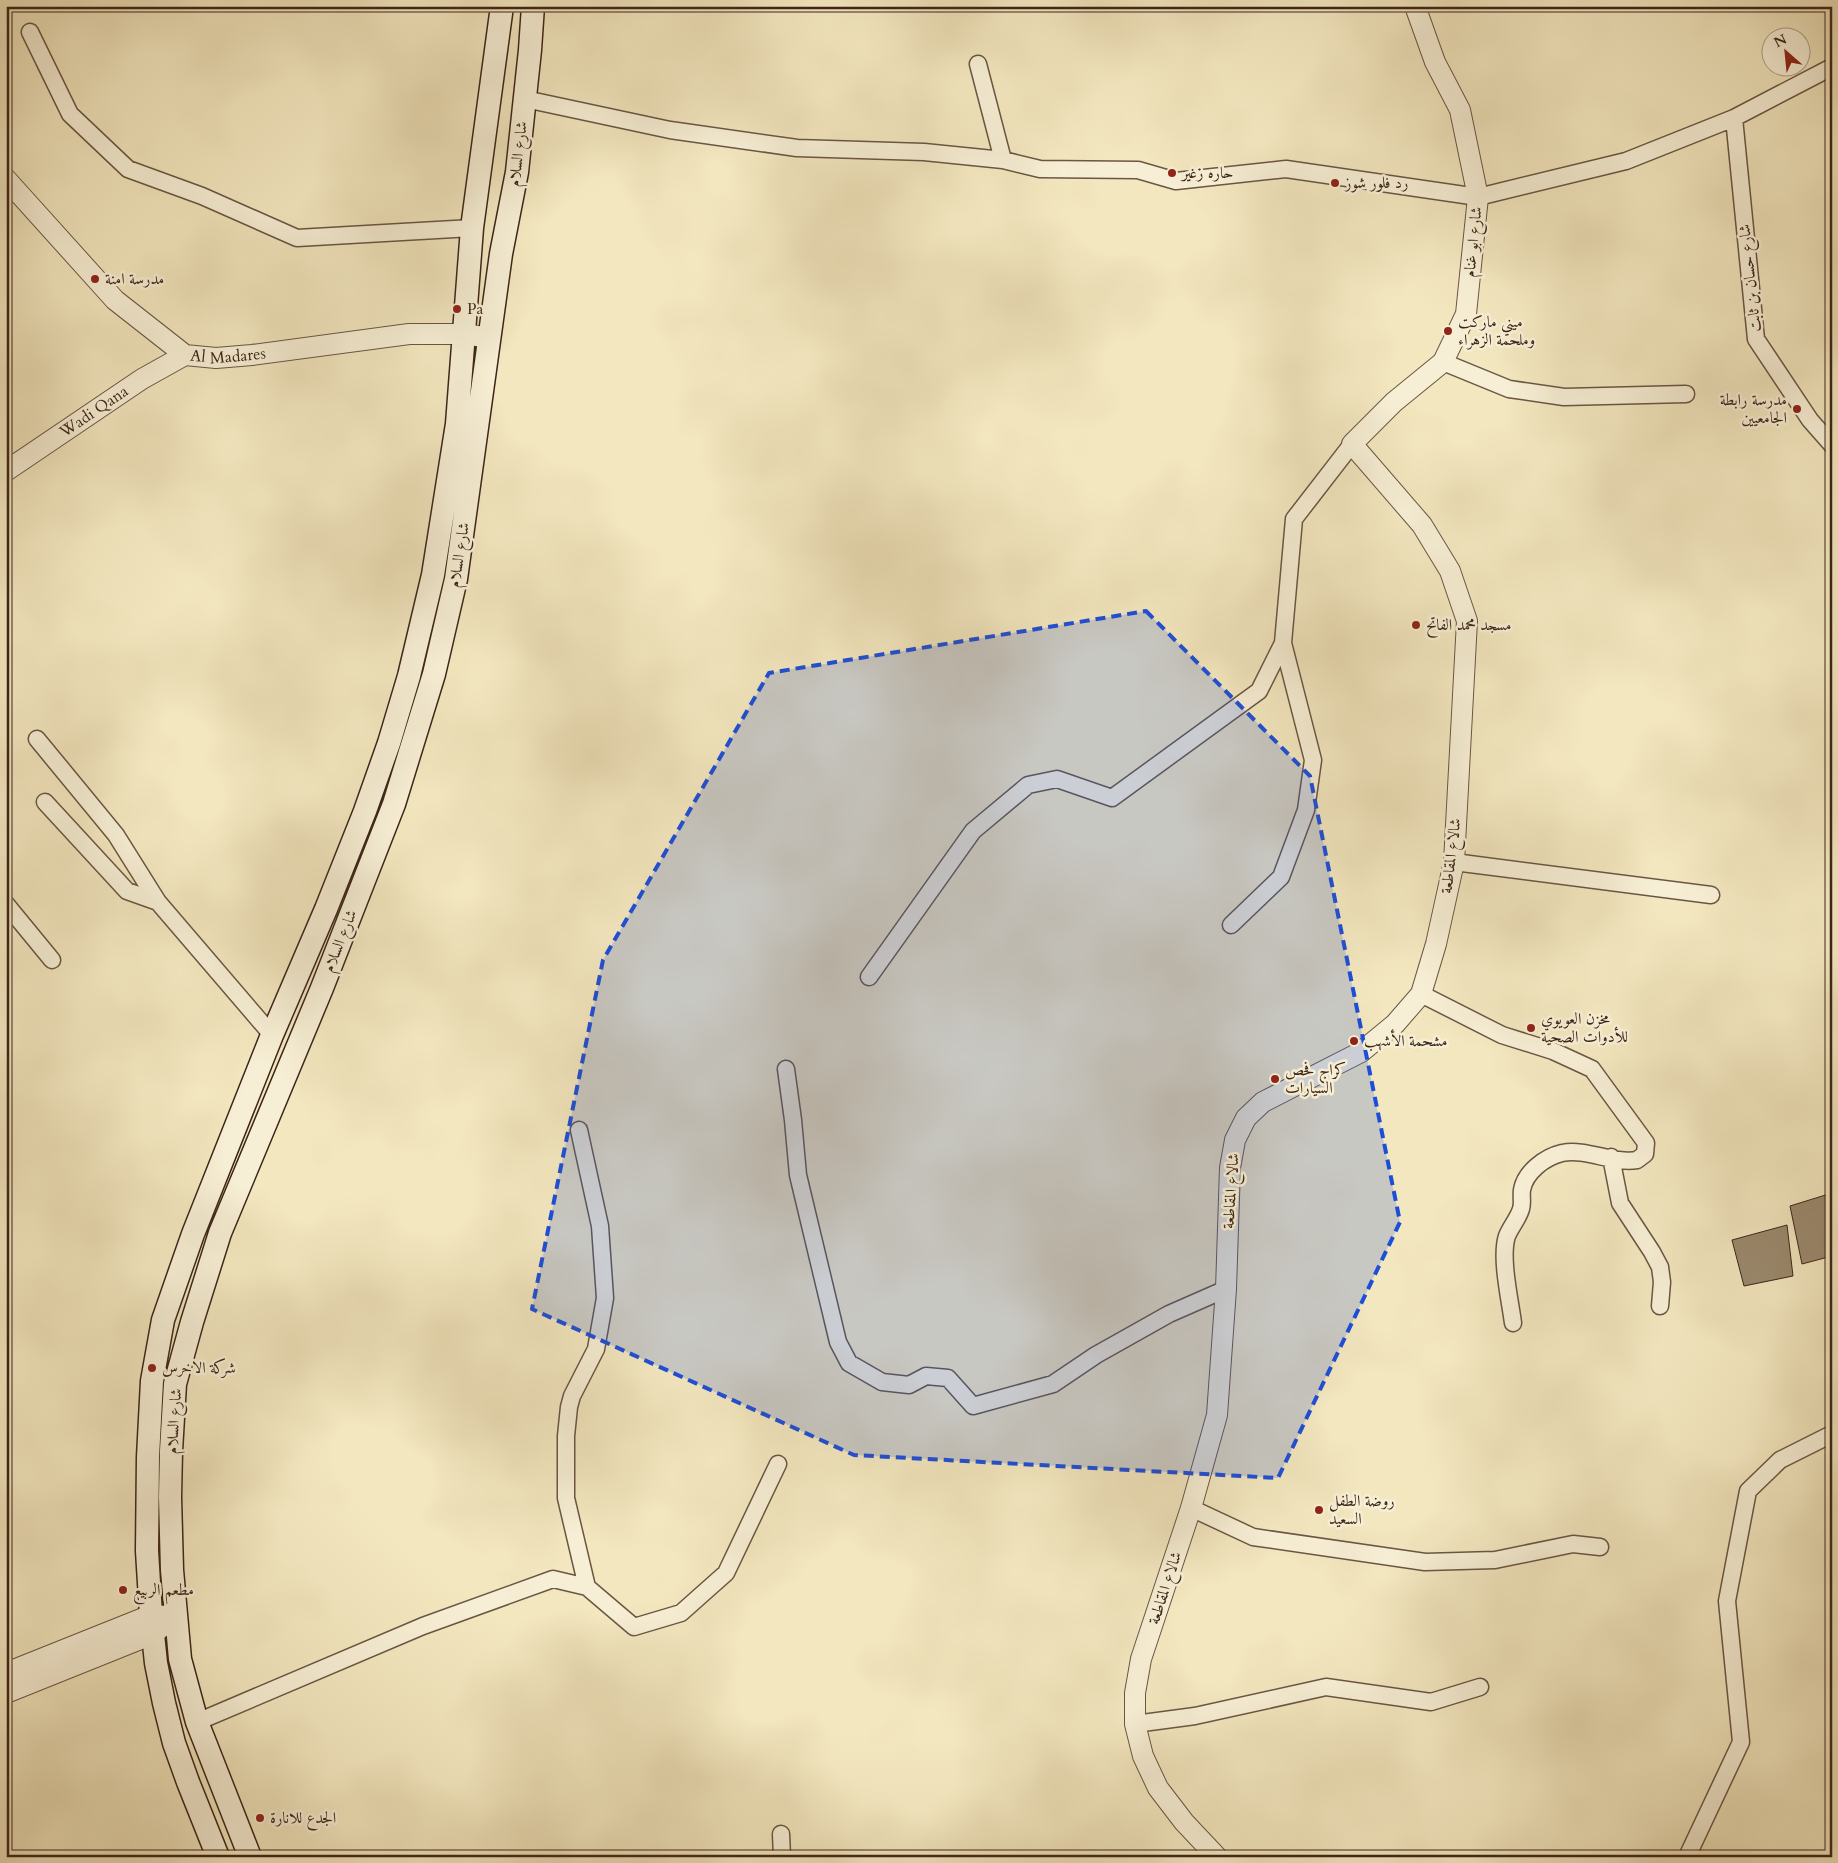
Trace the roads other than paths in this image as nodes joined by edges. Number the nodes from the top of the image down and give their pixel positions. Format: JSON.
{"nodes":[{"id":1,"x":502,"y":6,"type":"edge"},
{"id":2,"x":533,"y":6,"type":"edge"},
{"id":3,"x":1415,"y":6,"type":"edge"},
{"id":4,"x":30,"y":32,"type":"dead end"},
{"id":5,"x":978,"y":64,"type":"dead end"},
{"id":6,"x":1832,"y":67,"type":"edge"},
{"id":7,"x":525,"y":99,"type":"junction"},
{"id":8,"x":1734,"y":118,"type":"junction"},
{"id":9,"x":1003,"y":160,"type":"junction"},
{"id":10,"x":6,"y":179,"type":"edge"},
{"id":11,"x":1478,"y":197,"type":"junction"},
{"id":12,"x":472,"y":228,"type":"junction"},
{"id":13,"x":464,"y":334,"type":"junction"},
{"id":14,"x":490,"y":338,"type":"junction"},
{"id":15,"x":185,"y":355,"type":"junction"},
{"id":16,"x":1443,"y":362,"type":"junction"},
{"id":17,"x":1686,"y":394,"type":"dead end"},
{"id":18,"x":1352,"y":444,"type":"junction"},
{"id":19,"x":1832,"y":445,"type":"edge"},
{"id":20,"x":6,"y":471,"type":"edge"},
{"id":21,"x":1283,"y":644,"type":"junction"},
{"id":22,"x":37,"y":739,"type":"dead end"},
{"id":23,"x":45,"y":802,"type":"dead end"},
{"id":24,"x":1454,"y":862,"type":"junction"},
{"id":25,"x":1711,"y":895,"type":"dead end"},
{"id":26,"x":158,"y":902,"type":"junction"},
{"id":27,"x":6,"y":904,"type":"edge"},
{"id":28,"x":1231,"y":924,"type":"dead end"},
{"id":29,"x":52,"y":960,"type":"dead end"},
{"id":30,"x":869,"y":978,"type":"dead end"},
{"id":31,"x":1420,"y":994,"type":"junction"},
{"id":32,"x":272,"y":1035,"type":"junction"},
{"id":33,"x":786,"y":1068,"type":"dead end"},
{"id":34,"x":579,"y":1130,"type":"dead end"},
{"id":35,"x":1611,"y":1157,"type":"junction"},
{"id":36,"x":1226,"y":1289,"type":"junction"},
{"id":37,"x":1660,"y":1306,"type":"dead end"},
{"id":38,"x":1513,"y":1323,"type":"dead end"},
{"id":39,"x":1832,"y":1434,"type":"edge"},
{"id":40,"x":778,"y":1464,"type":"dead end"},
{"id":41,"x":1191,"y":1508,"type":"junction"},
{"id":42,"x":1600,"y":1547,"type":"dead end"},
{"id":43,"x":587,"y":1588,"type":"junction"},
{"id":44,"x":175,"y":1616,"type":"junction"},
{"id":45,"x":152,"y":1625,"type":"junction"},
{"id":46,"x":6,"y":1673,"type":"edge"},
{"id":47,"x":1480,"y":1687,"type":"dead end"},
{"id":48,"x":6,"y":1693,"type":"edge"},
{"id":49,"x":197,"y":1722,"type":"junction"},
{"id":50,"x":1135,"y":1724,"type":"junction"},
{"id":51,"x":781,"y":1834,"type":"dead end"},
{"id":52,"x":218,"y":1857,"type":"edge"},
{"id":53,"x":250,"y":1857,"type":"edge"},
{"id":54,"x":782,"y":1857,"type":"edge"},
{"id":55,"x":1217,"y":1857,"type":"edge"},
{"id":56,"x":1687,"y":1857,"type":"edge"}],
"edges":[{"from":1,"to":12,"type":"main road","name":"شارع السلام"},
{"from":2,"to":7,"type":"main road","name":"شارع السلام"},
{"from":3,"to":11,"type":"street","name":"شارع ابو غنام"},
{"from":4,"to":12,"type":"street"},
{"from":5,"to":9,"type":"street"},
{"from":6,"to":8,"type":"street"},
{"from":7,"to":9,"type":"street"},
{"from":7,"to":14,"type":"main road","name":"شارع السلام"},
{"from":8,"to":11,"type":"street"},
{"from":8,"to":19,"type":"street","name":"شارع حسان بن ثابت"},
{"from":9,"to":11,"type":"street"},
{"from":10,"to":15,"type":"street","name":"Al Madares"},
{"from":11,"to":16,"type":"street","name":"شارع ابو غنام"},
{"from":12,"to":13,"type":"main road","name":"شارع السلام"},
{"from":13,"to":14,"type":"street","name":"Al Madares"},
{"from":13,"to":15,"type":"street","name":"Al Madares"},
{"from":13,"to":32,"type":"main road","name":"شارع السلام"},
{"from":14,"to":44,"type":"main road","name":"شارع السلام"},
{"from":15,"to":20,"type":"street","name":"Wadi Qana"},
{"from":16,"to":17,"type":"street"},
{"from":16,"to":18,"type":"street","name":"شارع ابو غنام"},
{"from":18,"to":21,"type":"street"},
{"from":18,"to":24,"type":"street","name":"شالاع المقاطعة"},
{"from":21,"to":28,"type":"street"},
{"from":21,"to":30,"type":"street"},
{"from":22,"to":26,"type":"street"},
{"from":23,"to":26,"type":"street"},
{"from":24,"to":25,"type":"street"},
{"from":24,"to":31,"type":"street","name":"شالاع المقاطعة"},
{"from":26,"to":32,"type":"street"},
{"from":27,"to":29,"type":"street"},
{"from":31,"to":35,"type":"street"},
{"from":31,"to":36,"type":"street","name":"شالاع المقاطعة"},
{"from":32,"to":45,"type":"main road","name":"شارع السلام"},
{"from":33,"to":36,"type":"street"},
{"from":34,"to":43,"type":"street"},
{"from":35,"to":37,"type":"street"},
{"from":35,"to":38,"type":"street"},
{"from":36,"to":41,"type":"street","name":"شالاع المقاطعة"},
{"from":39,"to":56,"type":"street"},
{"from":40,"to":43,"type":"street"},
{"from":41,"to":42,"type":"street"},
{"from":41,"to":50,"type":"street","name":"شالاع المقاطعة"},
{"from":43,"to":49,"type":"street"},
{"from":44,"to":45,"type":"street"},
{"from":44,"to":49,"type":"main road","name":"شارع السلام"},
{"from":45,"to":46,"type":"street"},
{"from":45,"to":48,"type":"street"},
{"from":45,"to":52,"type":"main road","name":"شارع السلام"},
{"from":47,"to":50,"type":"street"},
{"from":49,"to":53,"type":"main road","name":"شارع السلام"},
{"from":50,"to":55,"type":"street","name":"شالاع المقاطعة"},
{"from":51,"to":54,"type":"street"}]}
